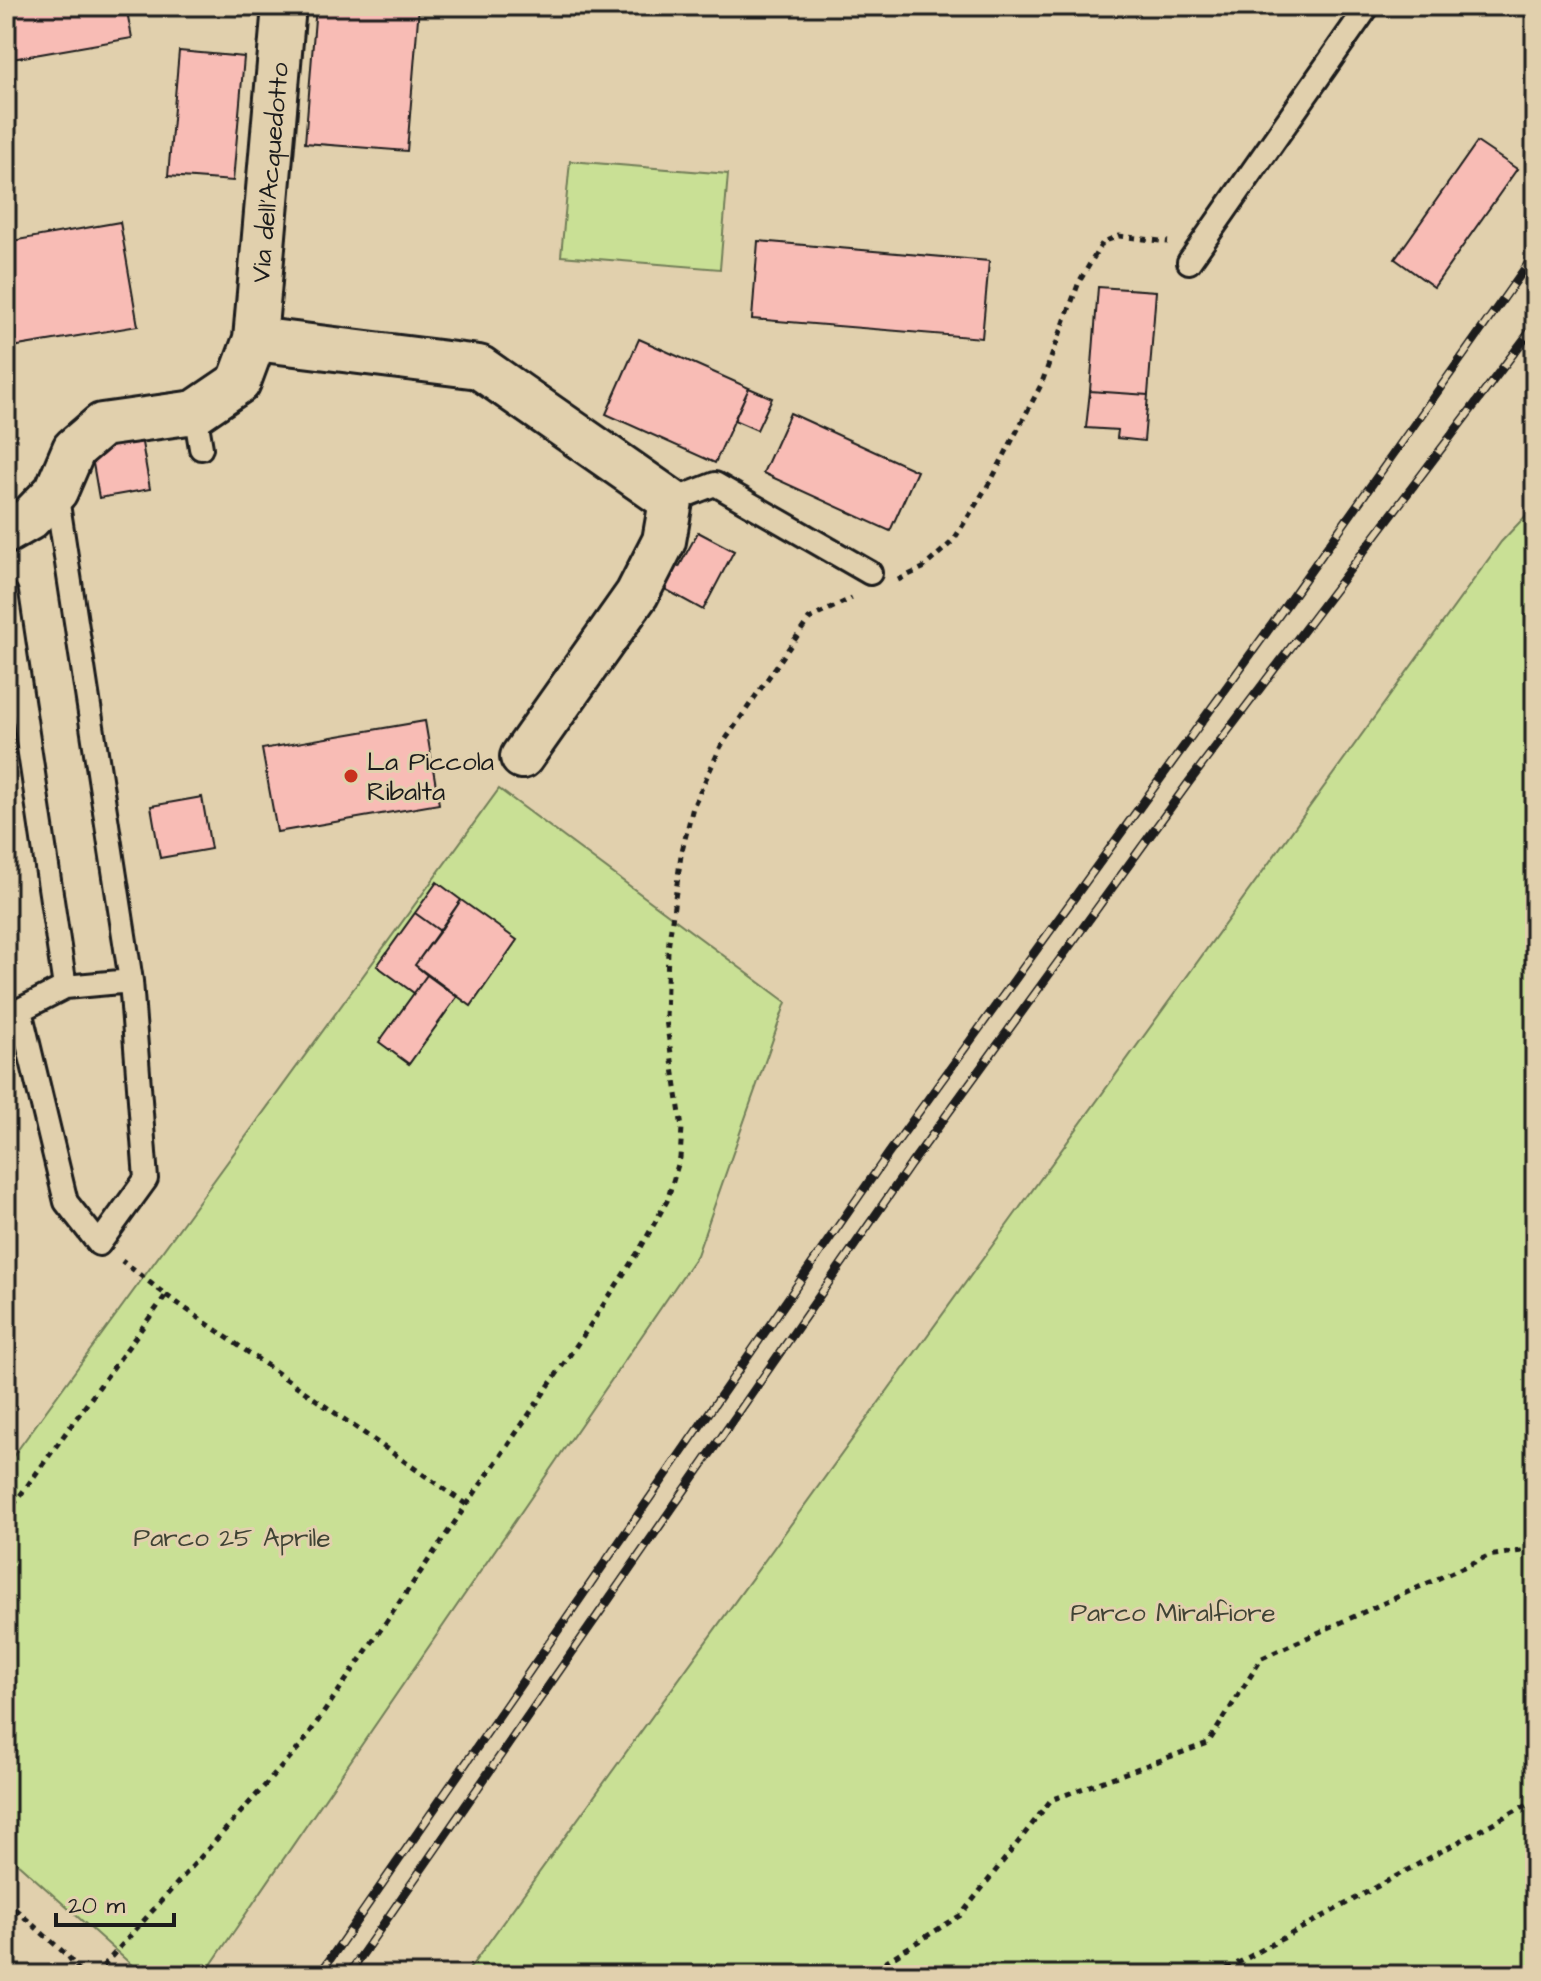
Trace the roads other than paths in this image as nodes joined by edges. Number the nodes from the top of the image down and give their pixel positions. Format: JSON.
{"nodes":[{"id":1,"x":284,"y":6,"type":"edge"},
{"id":2,"x":1368,"y":6,"type":"edge"},
{"id":3,"x":1189,"y":262,"type":"dead end"},
{"id":4,"x":255,"y":339,"type":"junction"},
{"id":5,"x":56,"y":491,"type":"junction"},
{"id":6,"x":671,"y":501,"type":"junction"},
{"id":7,"x":6,"y":532,"type":"edge"},
{"id":8,"x":880,"y":578,"type":"road end"},
{"id":9,"x":6,"y":593,"type":"edge"},
{"id":10,"x":522,"y":757,"type":"dead end"},
{"id":11,"x":131,"y":981,"type":"junction"},
{"id":12,"x":65,"y":987,"type":"junction"}],
"edges":[{"from":1,"to":4,"type":"street","name":"Via dell'Acquedotto"},
{"from":2,"to":3,"type":"lane"},
{"from":4,"to":5,"type":"street","name":"Via dell'Acquedotto"},
{"from":4,"to":6,"type":"street"},
{"from":5,"to":7,"type":"street","name":"Via dell'Acquedotto"},
{"from":5,"to":11,"type":"lane"},
{"from":6,"to":8,"type":"lane"},
{"from":6,"to":10,"type":"street"},
{"from":9,"to":12,"type":"lane"},
{"from":11,"to":12,"type":"lane"},
{"from":11,"to":12,"type":"lane"}]}
